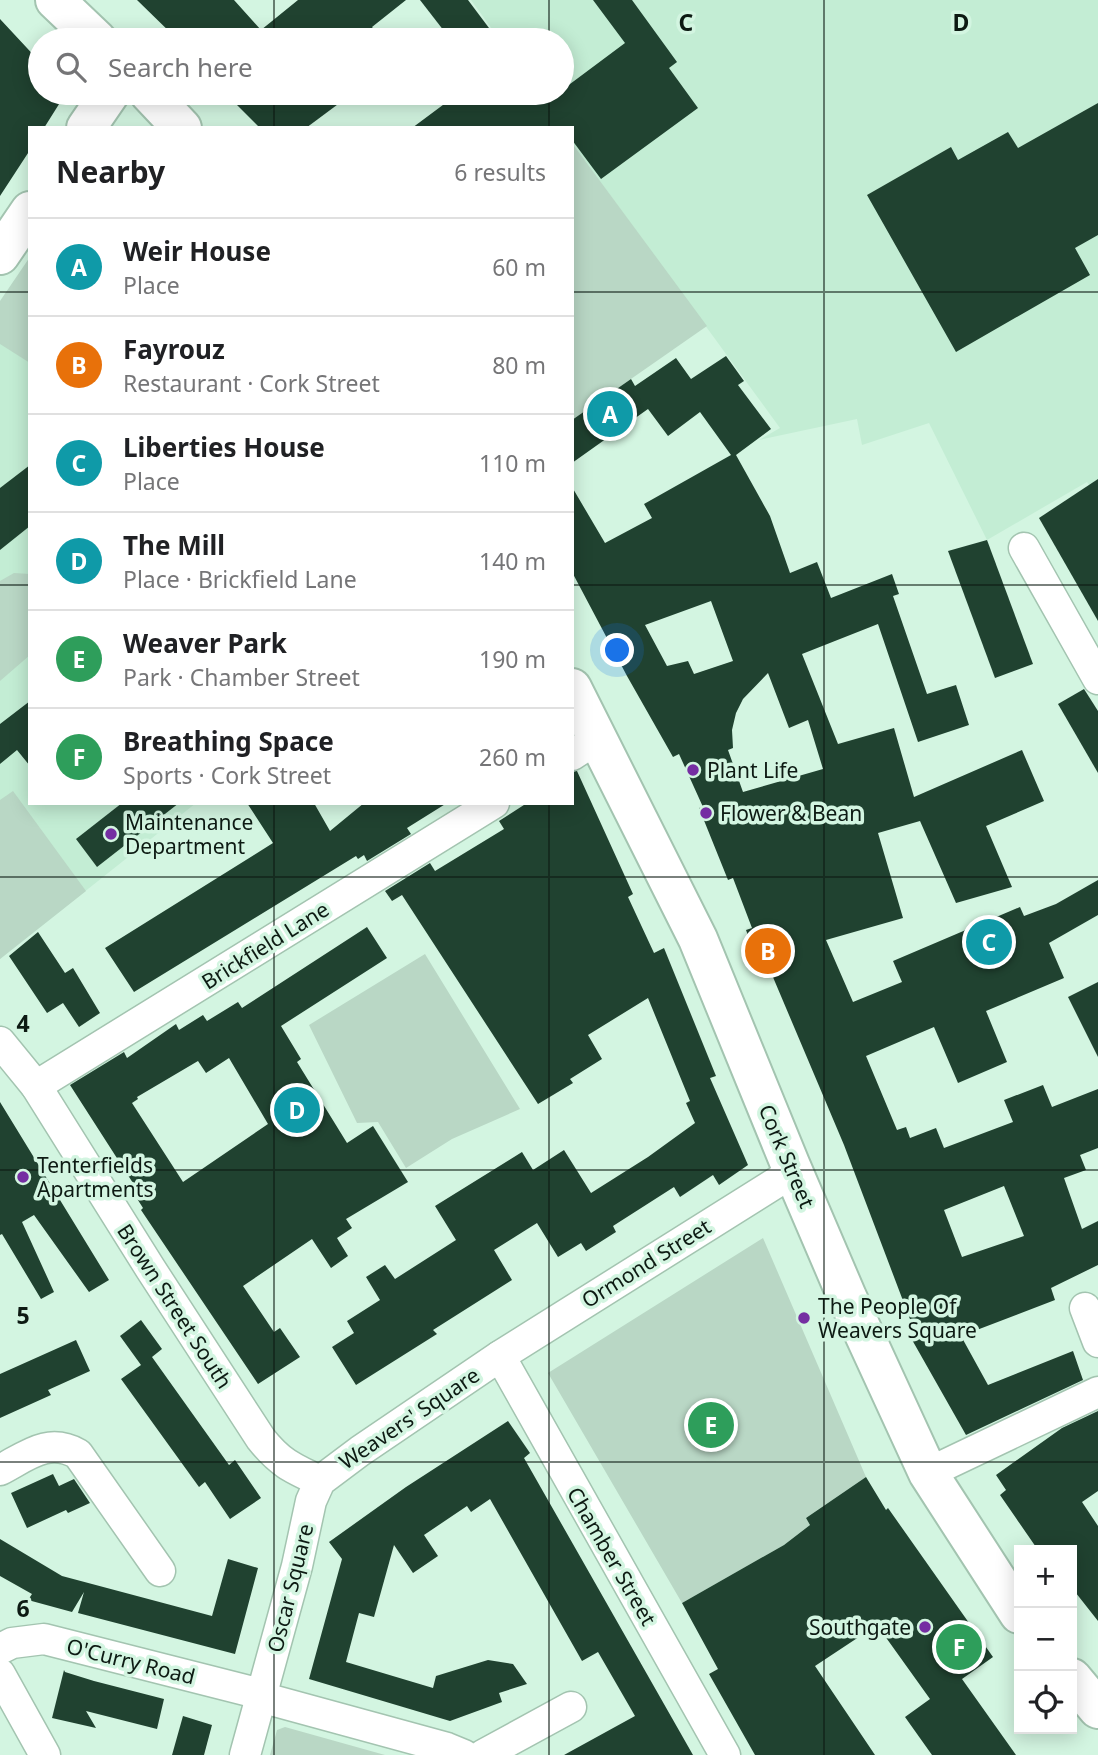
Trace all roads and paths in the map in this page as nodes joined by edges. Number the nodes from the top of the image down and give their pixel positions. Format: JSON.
{"nodes":[{"id":1,"x":102,"y":105,"type":"edge"},
{"id":2,"x":160,"y":105,"type":"edge"},
{"id":3,"x":87,"y":126,"type":"edge"},
{"id":4,"x":179,"y":126,"type":"edge"},
{"id":5,"x":1024,"y":548,"type":"dead end"},
{"id":6,"x":1098,"y":679,"type":"edge"},
{"id":7,"x":574,"y":697,"type":"edge"},
{"id":8,"x":585,"y":747,"type":"edge"},
{"id":9,"x":491,"y":805,"type":"edge"},
{"id":10,"x":0,"y":1042,"type":"edge"},
{"id":11,"x":36,"y":1086,"type":"junction"},
{"id":12,"x":793,"y":1172,"type":"junction"},
{"id":13,"x":1086,"y":1308,"type":"dead end"},
{"id":14,"x":1098,"y":1342,"type":"edge"},
{"id":15,"x":500,"y":1356,"type":"junction"},
{"id":16,"x":1098,"y":1392,"type":"edge"},
{"id":17,"x":0,"y":1470,"type":"edge"},
{"id":18,"x":928,"y":1473,"type":"junction"},
{"id":19,"x":320,"y":1481,"type":"junction"},
{"id":20,"x":160,"y":1571,"type":"dead end"},
{"id":21,"x":1015,"y":1608,"type":"edge"},
{"id":22,"x":0,"y":1649,"type":"edge"},
{"id":23,"x":0,"y":1674,"type":"edge"},
{"id":24,"x":1077,"y":1684,"type":"edge"},
{"id":25,"x":262,"y":1696,"type":"junction"},
{"id":26,"x":571,"y":1707,"type":"dead end"},
{"id":27,"x":1098,"y":1709,"type":"edge"},
{"id":28,"x":45,"y":1755,"type":"edge"},
{"id":29,"x":245,"y":1755,"type":"edge"},
{"id":30,"x":464,"y":1755,"type":"edge"},
{"id":31,"x":484,"y":1755,"type":"edge"},
{"id":32,"x":725,"y":1755,"type":"edge"}],
"edges":[{"from":1,"to":3,"type":"main road"},
{"from":2,"to":4,"type":"main road"},
{"from":5,"to":6,"type":"street"},
{"from":7,"to":8,"type":"main road","name":"Cork Street"},
{"from":8,"to":12,"type":"main road","name":"Cork Street"},
{"from":9,"to":11,"type":"street","name":"Brickfield Lane"},
{"from":10,"to":11,"type":"street","name":"Brown Street South"},
{"from":11,"to":19,"type":"street","name":"Brown Street South"},
{"from":12,"to":15,"type":"street","name":"Ormond Street"},
{"from":12,"to":18,"type":"main road","name":"Cork Street"},
{"from":13,"to":14,"type":"street"},
{"from":15,"to":19,"type":"street","name":"Weavers' Square"},
{"from":15,"to":32,"type":"street","name":"Chamber Street"},
{"from":16,"to":18,"type":"street"},
{"from":17,"to":20,"type":"street"},
{"from":18,"to":21,"type":"main road","name":"Cork Street"},
{"from":19,"to":25,"type":"street","name":"Oscar Square"},
{"from":22,"to":25,"type":"street","name":"O'Curry Road"},
{"from":23,"to":28,"type":"street"},
{"from":24,"to":27,"type":"main road"},
{"from":25,"to":29,"type":"street","name":"Oscar Square"},
{"from":25,"to":30,"type":"street"},
{"from":26,"to":31,"type":"street"}]}
